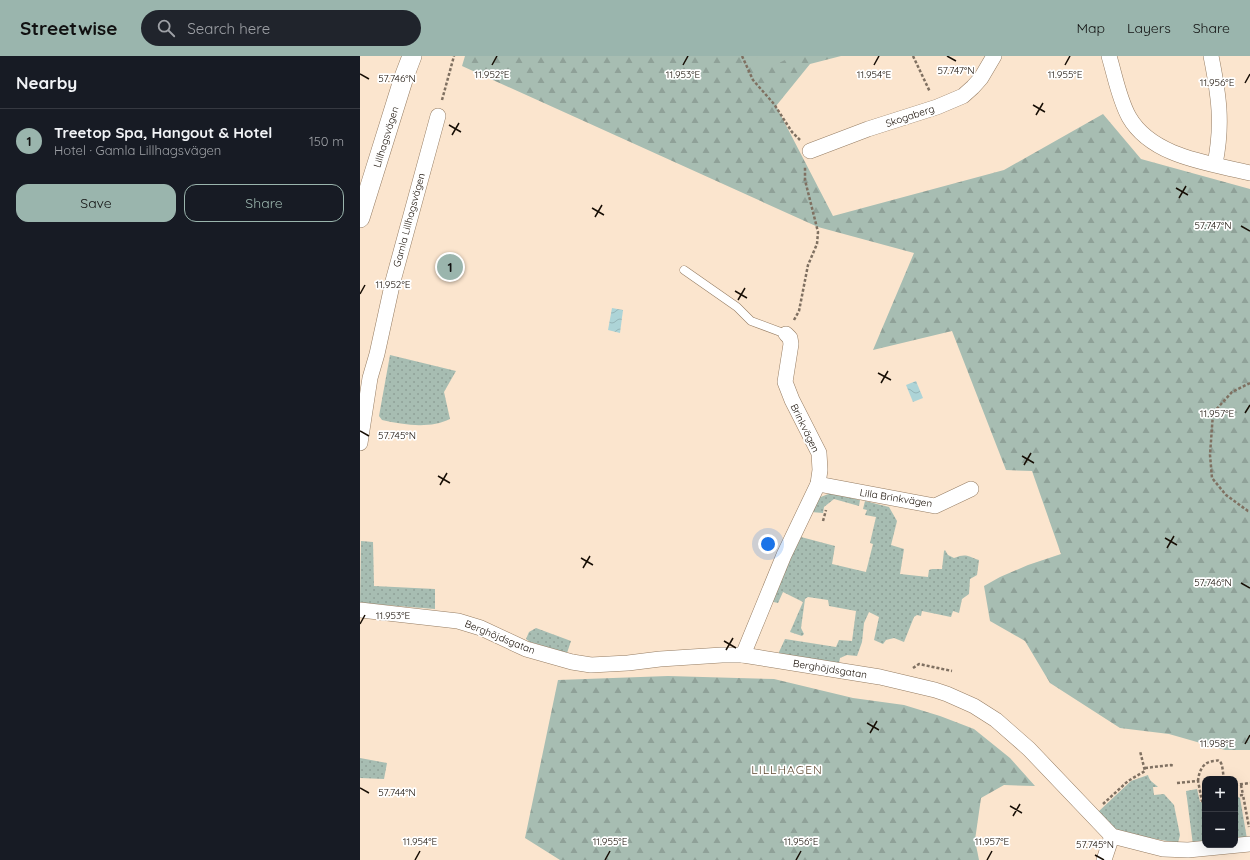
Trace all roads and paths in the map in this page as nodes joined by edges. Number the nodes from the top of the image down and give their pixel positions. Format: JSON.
{"nodes":[{"id":1,"x":412,"y":56,"type":"edge"},
{"id":2,"x":454,"y":56,"type":"edge"},
{"id":3,"x":742,"y":56,"type":"edge"},
{"id":4,"x":913,"y":56,"type":"edge"},
{"id":5,"x":994,"y":56,"type":"edge"},
{"id":6,"x":1109,"y":56,"type":"edge"},
{"id":7,"x":1211,"y":56,"type":"edge"},
{"id":8,"x":938,"y":107,"type":"junction"},
{"id":9,"x":438,"y":116,"type":"joint"},
{"id":10,"x":810,"y":151,"type":"junction"},
{"id":11,"x":1215,"y":164,"type":"junction"},
{"id":12,"x":1250,"y":173,"type":"edge"},
{"id":13,"x":360,"y":218,"type":"edge"},
{"id":14,"x":684,"y":270,"type":"dead end"},
{"id":15,"x":790,"y":328,"type":"junction"},
{"id":16,"x":1250,"y":384,"type":"edge"},
{"id":17,"x":360,"y":443,"type":"edge"},
{"id":18,"x":818,"y":484,"type":"junction"},
{"id":19,"x":971,"y":488,"type":"dead end"},
{"id":20,"x":1250,"y":511,"type":"edge"},
{"id":21,"x":360,"y":610,"type":"edge"},
{"id":22,"x":743,"y":655,"type":"junction"},
{"id":23,"x":1140,"y":751,"type":"dead end"},
{"id":24,"x":1174,"y":766,"type":"dead end"},
{"id":25,"x":1145,"y":768,"type":"junction"},
{"id":26,"x":1223,"y":776,"type":"edge"},
{"id":27,"x":1198,"y":781,"type":"junction"},
{"id":28,"x":1177,"y":783,"type":"dead end"},
{"id":29,"x":1250,"y":783,"type":"edge"},
{"id":30,"x":1241,"y":785,"type":"joint"},
{"id":31,"x":1243,"y":795,"type":"junction"},
{"id":32,"x":1238,"y":796,"type":"edge"},
{"id":33,"x":1202,"y":801,"type":"edge"},
{"id":34,"x":1091,"y":815,"type":"junction"},
{"id":35,"x":1250,"y":834,"type":"edge"},
{"id":36,"x":1112,"y":836,"type":"junction"},
{"id":37,"x":1250,"y":844,"type":"edge"},
{"id":38,"x":1104,"y":860,"type":"edge"}],
"edges":[{"from":1,"to":13,"type":"street","name":"Lillhagsvägen"},
{"from":2,"to":9,"type":"path"},
{"from":3,"to":10,"type":"path"},
{"from":4,"to":8,"type":"path"},
{"from":5,"to":8,"type":"street","name":"Skogaberg"},
{"from":6,"to":11,"type":"street"},
{"from":7,"to":11,"type":"street"},
{"from":8,"to":10,"type":"street","name":"Skogaberg"},
{"from":9,"to":17,"type":"street","name":"Gamla Lillhagsvägen"},
{"from":10,"to":15,"type":"path"},
{"from":11,"to":12,"type":"street"},
{"from":14,"to":15,"type":"lane"},
{"from":15,"to":18,"type":"street","name":"Brinkvägen"},
{"from":16,"to":20,"type":"path"},
{"from":18,"to":19,"type":"street","name":"Lilla Brinkvägen"},
{"from":18,"to":22,"type":"street","name":"Brinkvägen"},
{"from":21,"to":22,"type":"street","name":"Berghöjdsgatan"},
{"from":22,"to":34,"type":"street","name":"Berghöjdsgatan"},
{"from":23,"to":25,"type":"path"},
{"from":24,"to":25,"type":"path"},
{"from":25,"to":34,"type":"path"},
{"from":26,"to":27,"type":"path"},
{"from":27,"to":28,"type":"path"},
{"from":27,"to":33,"type":"path"},
{"from":29,"to":30,"type":"path"},
{"from":30,"to":31,"type":"path"},
{"from":31,"to":32,"type":"path"},
{"from":31,"to":35,"type":"path"},
{"from":34,"to":36,"type":"street","name":"Berghöjdsgatan"},
{"from":36,"to":37,"type":"street"},
{"from":36,"to":38,"type":"street"}]}
